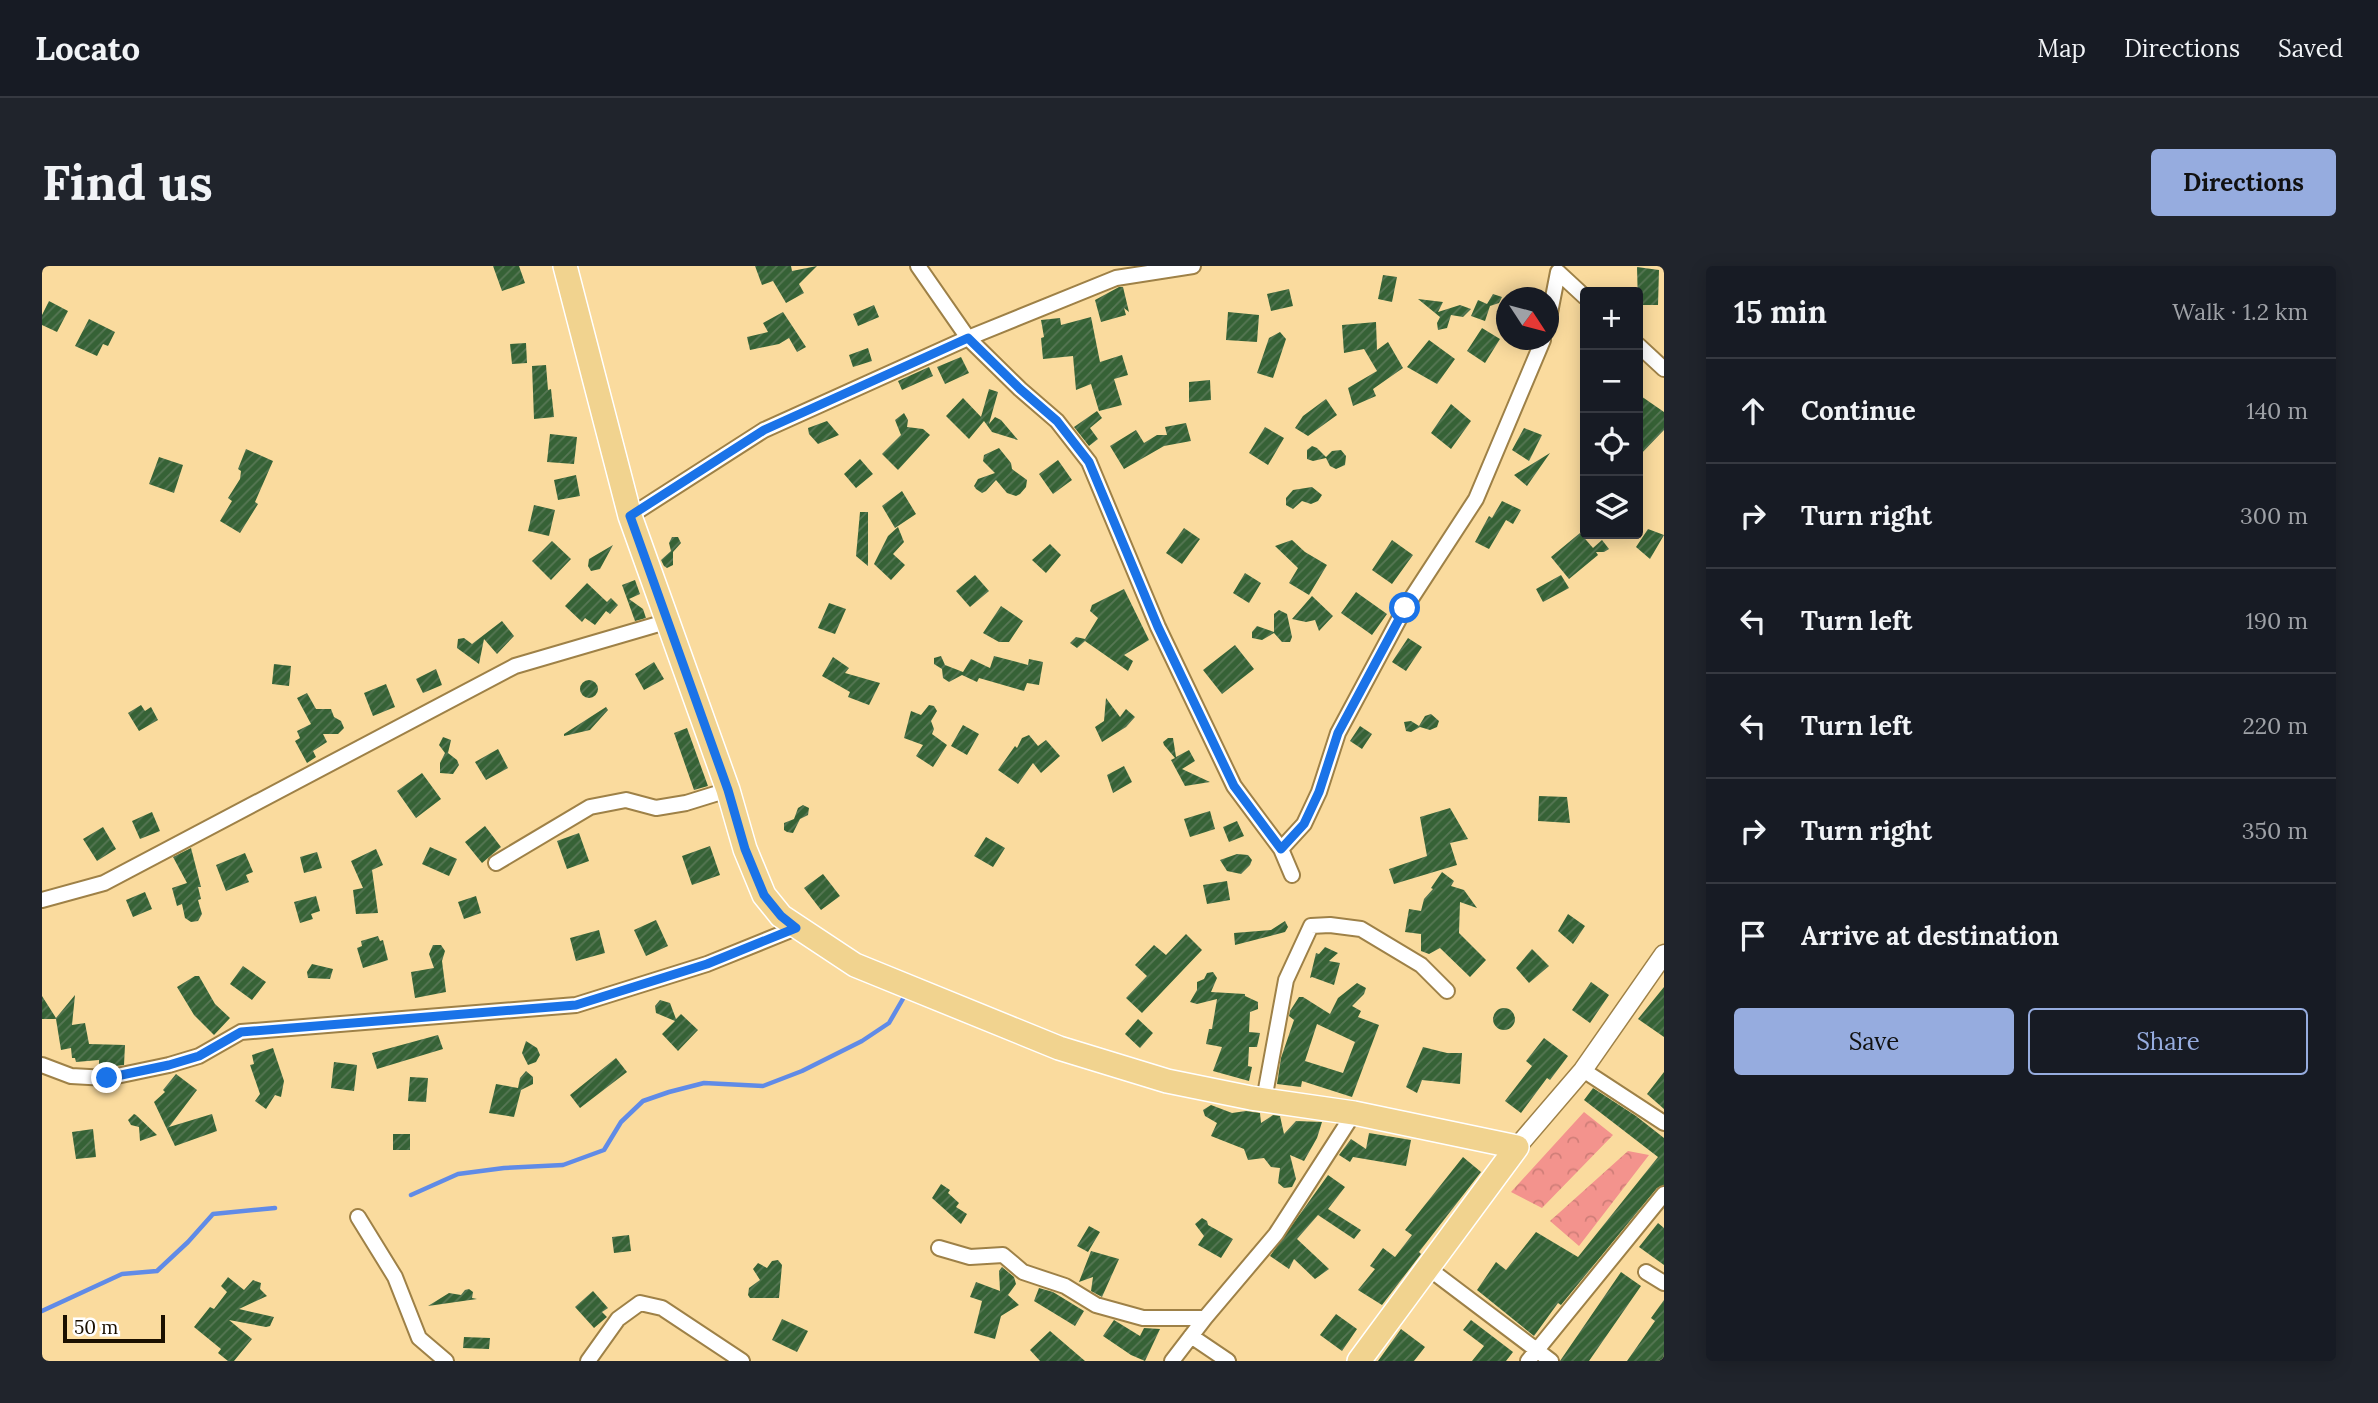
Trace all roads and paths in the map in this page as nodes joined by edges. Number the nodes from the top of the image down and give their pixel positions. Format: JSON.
{"nodes":[{"id":1,"x":565,"y":266,"type":"edge"},
{"id":2,"x":918,"y":266,"type":"edge"},
{"id":3,"x":1193,"y":266,"type":"edge"},
{"id":4,"x":1557,"y":268,"type":"edge"},
{"id":5,"x":1554,"y":287,"type":"edge"},
{"id":6,"x":1580,"y":292,"type":"edge"},
{"id":7,"x":968,"y":338,"type":"junction"},
{"id":8,"x":1539,"y":350,"type":"edge"},
{"id":9,"x":1643,"y":350,"type":"edge"},
{"id":10,"x":1664,"y":369,"type":"edge"},
{"id":11,"x":630,"y":516,"type":"junction"},
{"id":12,"x":669,"y":621,"type":"junction"},
{"id":13,"x":728,"y":790,"type":"junction"},
{"id":14,"x":1281,"y":849,"type":"junction"},
{"id":15,"x":496,"y":863,"type":"dead end"},
{"id":16,"x":1293,"y":875,"type":"dead end"},
{"id":17,"x":42,"y":900,"type":"edge"},
{"id":18,"x":796,"y":928,"type":"junction"},
{"id":19,"x":1664,"y":954,"type":"edge"},
{"id":20,"x":1447,"y":991,"type":"dead end"},
{"id":21,"x":42,"y":1065,"type":"edge"},
{"id":22,"x":1583,"y":1070,"type":"junction"},
{"id":23,"x":1265,"y":1100,"type":"junction"},
{"id":24,"x":1354,"y":1114,"type":"junction"},
{"id":25,"x":1664,"y":1123,"type":"edge"},
{"id":26,"x":1517,"y":1147,"type":"junction"},
{"id":27,"x":1664,"y":1194,"type":"edge"},
{"id":28,"x":358,"y":1217,"type":"dead end"},
{"id":29,"x":939,"y":1248,"type":"dead end"},
{"id":30,"x":1428,"y":1268,"type":"junction"},
{"id":31,"x":1646,"y":1272,"type":"dead end"},
{"id":32,"x":1664,"y":1283,"type":"edge"},
{"id":33,"x":1205,"y":1318,"type":"junction"},
{"id":34,"x":1191,"y":1336,"type":"junction"},
{"id":35,"x":1532,"y":1355,"type":"edge"},
{"id":36,"x":446,"y":1361,"type":"edge"},
{"id":37,"x":587,"y":1361,"type":"edge"},
{"id":38,"x":742,"y":1361,"type":"edge"},
{"id":39,"x":1172,"y":1361,"type":"edge"},
{"id":40,"x":1228,"y":1361,"type":"edge"},
{"id":41,"x":1359,"y":1361,"type":"edge"},
{"id":42,"x":1551,"y":1361,"type":"edge"}],
"edges":[{"from":1,"to":11,"type":"main road"},
{"from":2,"to":7,"type":"street"},
{"from":3,"to":7,"type":"street"},
{"from":4,"to":5,"type":"street"},
{"from":4,"to":6,"type":"street"},
{"from":7,"to":11,"type":"street"},
{"from":7,"to":14,"type":"street"},
{"from":8,"to":14,"type":"street"},
{"from":9,"to":10,"type":"street"},
{"from":11,"to":12,"type":"main road"},
{"from":12,"to":13,"type":"main road"},
{"from":12,"to":17,"type":"street"},
{"from":13,"to":15,"type":"street"},
{"from":13,"to":18,"type":"main road"},
{"from":14,"to":16,"type":"street"},
{"from":18,"to":21,"type":"street"},
{"from":18,"to":23,"type":"main road"},
{"from":19,"to":22,"type":"street"},
{"from":20,"to":23,"type":"street"},
{"from":22,"to":25,"type":"street"},
{"from":22,"to":26,"type":"street"},
{"from":23,"to":24,"type":"main road"},
{"from":24,"to":26,"type":"main road"},
{"from":24,"to":33,"type":"street"},
{"from":26,"to":30,"type":"main road"},
{"from":27,"to":35,"type":"street"},
{"from":28,"to":36,"type":"street"},
{"from":29,"to":33,"type":"street"},
{"from":30,"to":35,"type":"street"},
{"from":30,"to":41,"type":"main road"},
{"from":31,"to":32,"type":"street"},
{"from":33,"to":34,"type":"street"},
{"from":34,"to":39,"type":"street"},
{"from":34,"to":40,"type":"street"},
{"from":35,"to":42,"type":"street"},
{"from":37,"to":38,"type":"street"}]}
